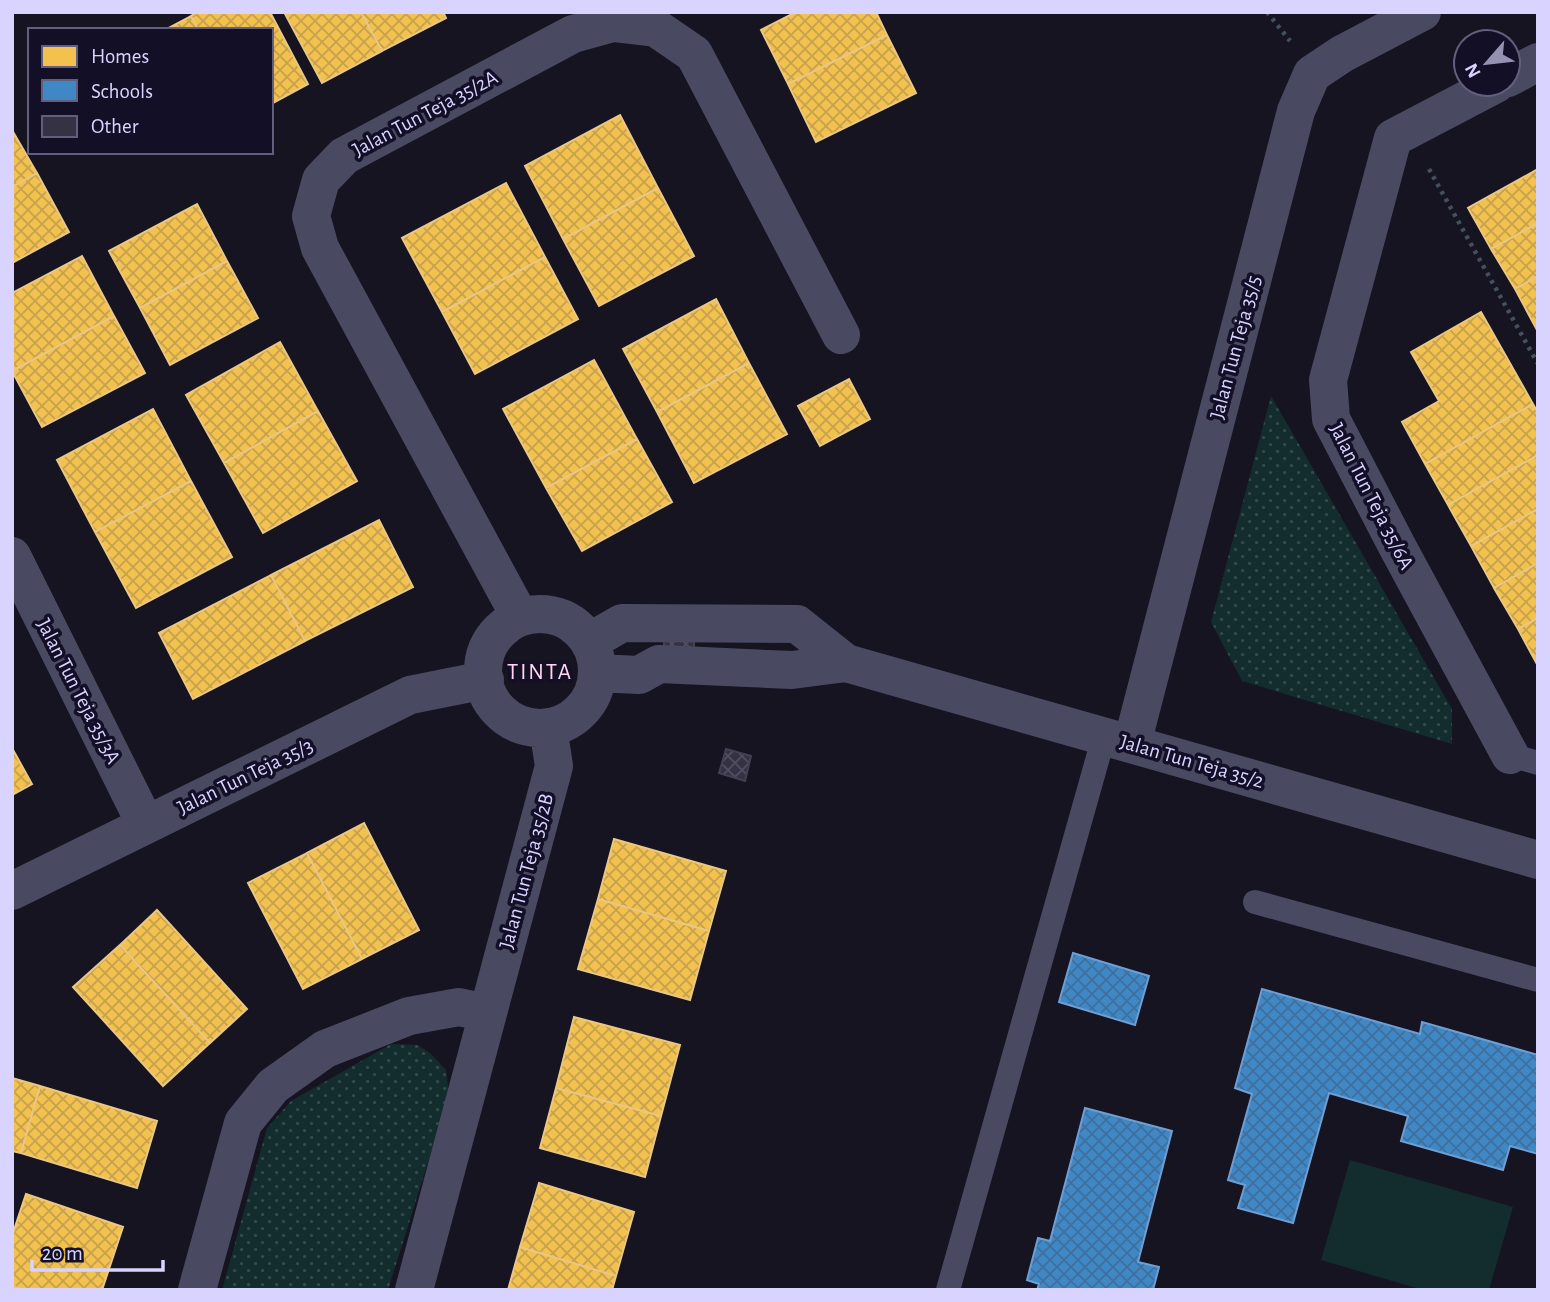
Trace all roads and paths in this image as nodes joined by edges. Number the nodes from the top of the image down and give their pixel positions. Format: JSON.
{"nodes":[{"id":1,"x":1422,"y":12,"type":"edge"},
{"id":2,"x":1538,"y":62,"type":"edge"},
{"id":3,"x":1522,"y":71,"type":"edge"},
{"id":4,"x":1469,"y":98,"type":"edge"},
{"id":5,"x":1401,"y":134,"type":"junction"},
{"id":6,"x":841,"y":335,"type":"dead end"},
{"id":7,"x":1538,"y":365,"type":"edge"},
{"id":8,"x":12,"y":556,"type":"edge"},
{"id":9,"x":520,"y":617,"type":"junction"},
{"id":10,"x":593,"y":658,"type":"junction"},
{"id":11,"x":846,"y":663,"type":"junction"},
{"id":12,"x":485,"y":680,"type":"junction"},
{"id":13,"x":548,"y":727,"type":"junction"},
{"id":14,"x":1118,"y":740,"type":"junction"},
{"id":15,"x":1524,"y":759,"type":"edge"},
{"id":16,"x":146,"y":825,"type":"junction"},
{"id":17,"x":1538,"y":860,"type":"edge"},
{"id":18,"x":12,"y":891,"type":"edge"},
{"id":19,"x":1255,"y":902,"type":"dead end"},
{"id":20,"x":1538,"y":980,"type":"edge"},
{"id":21,"x":488,"y":1013,"type":"junction"},
{"id":22,"x":197,"y":1290,"type":"edge"},
{"id":23,"x":414,"y":1290,"type":"edge"},
{"id":24,"x":948,"y":1290,"type":"edge"}],
"edges":[{"from":1,"to":14,"type":"street","name":"Jalan Tun Teja 35/5"},
{"from":2,"to":3,"type":"street"},
{"from":4,"to":5,"type":"street"},
{"from":5,"to":7,"type":"path"},
{"from":5,"to":15,"type":"street","name":"Jalan Tun Teja 35/6A"},
{"from":6,"to":9,"type":"street","name":"Jalan Tun Teja 35/2A"},
{"from":8,"to":16,"type":"street","name":"Jalan Tun Teja 35/3A"},
{"from":9,"to":10,"type":"street"},
{"from":9,"to":12,"type":"street"},
{"from":10,"to":11,"type":"street","name":"Jalan Tun Teja 35/2"},
{"from":10,"to":11,"type":"street","name":"Jalan Tun Teja 35/2"},
{"from":10,"to":13,"type":"street"},
{"from":11,"to":14,"type":"street","name":"Jalan Tun Teja 35/2"},
{"from":12,"to":13,"type":"street"},
{"from":12,"to":16,"type":"street","name":"Jalan Tun Teja 35/3"},
{"from":13,"to":21,"type":"street","name":"Jalan Tun Teja 35/2B"},
{"from":14,"to":17,"type":"street","name":"Jalan Tun Teja 35/2"},
{"from":14,"to":24,"type":"lane"},
{"from":16,"to":18,"type":"street","name":"Jalan Tun Teja 35/3"},
{"from":19,"to":20,"type":"lane"},
{"from":21,"to":22,"type":"street"},
{"from":21,"to":23,"type":"street","name":"Jalan Tun Teja 35/2B"}]}
